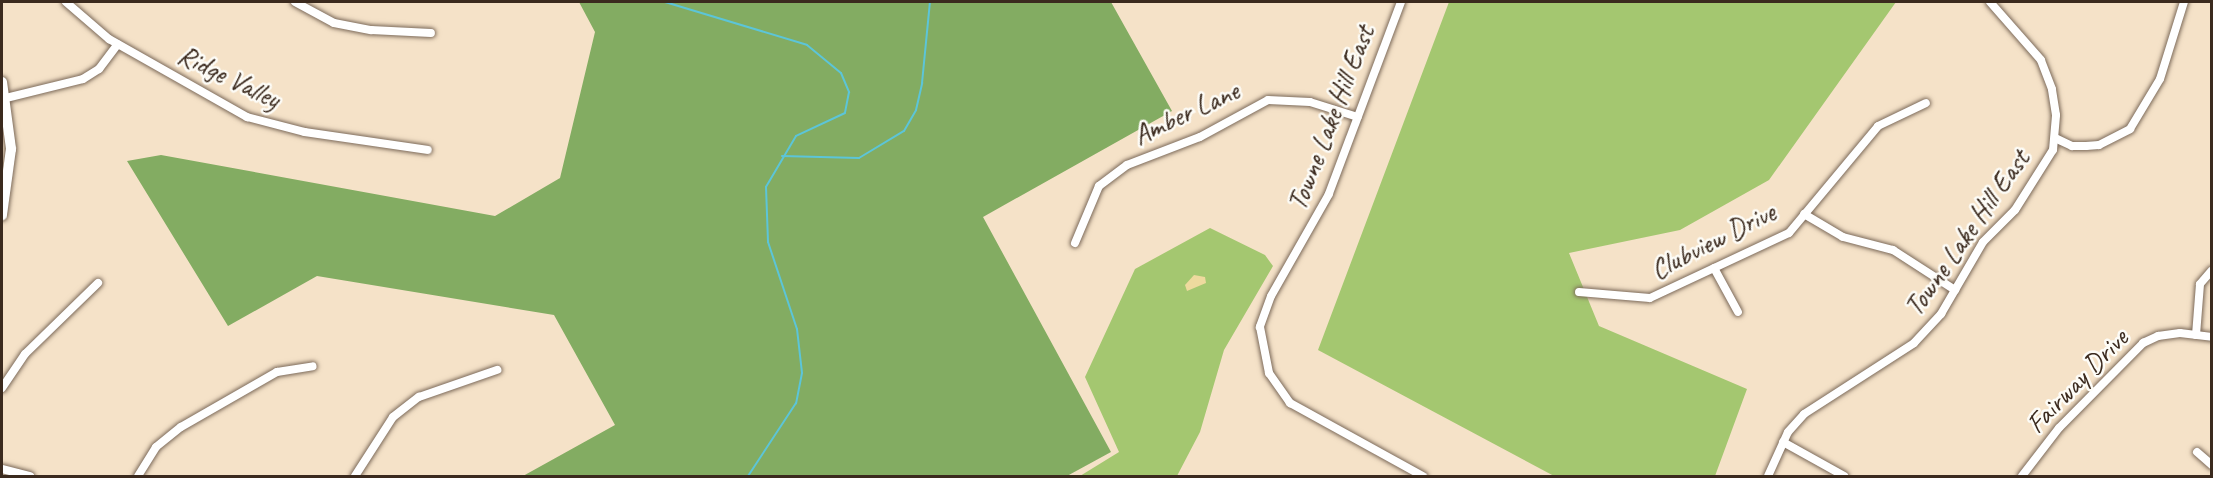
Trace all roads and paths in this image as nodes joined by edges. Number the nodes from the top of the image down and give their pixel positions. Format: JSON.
{"nodes":[{"id":1,"x":66,"y":2,"type":"edge"},
{"id":2,"x":295,"y":2,"type":"edge"},
{"id":3,"x":1401,"y":2,"type":"edge"},
{"id":4,"x":1990,"y":2,"type":"edge"},
{"id":5,"x":2184,"y":2,"type":"edge"},
{"id":6,"x":432,"y":33,"type":"dead end"},
{"id":7,"x":118,"y":44,"type":"junction"},
{"id":8,"x":2,"y":82,"type":"edge"},
{"id":9,"x":6,"y":98,"type":"junction"},
{"id":10,"x":1926,"y":103,"type":"dead end"},
{"id":11,"x":1358,"y":117,"type":"junction"},
{"id":12,"x":2055,"y":138,"type":"junction"},
{"id":13,"x":428,"y":150,"type":"dead end"},
{"id":14,"x":1804,"y":214,"type":"junction"},
{"id":15,"x":2,"y":215,"type":"edge"},
{"id":16,"x":1075,"y":243,"type":"dead end"},
{"id":17,"x":1714,"y":268,"type":"junction"},
{"id":18,"x":2211,"y":270,"type":"edge"},
{"id":19,"x":98,"y":284,"type":"dead end"},
{"id":20,"x":1955,"y":290,"type":"junction"},
{"id":21,"x":1579,"y":292,"type":"dead end"},
{"id":22,"x":1738,"y":312,"type":"dead end"},
{"id":23,"x":2196,"y":335,"type":"junction"},
{"id":24,"x":2211,"y":337,"type":"edge"},
{"id":25,"x":313,"y":366,"type":"dead end"},
{"id":26,"x":496,"y":370,"type":"dead end"},
{"id":27,"x":2,"y":388,"type":"edge"},
{"id":28,"x":1783,"y":442,"type":"junction"},
{"id":29,"x":2197,"y":452,"type":"dead end"},
{"id":30,"x":2211,"y":465,"type":"edge"},
{"id":31,"x":2,"y":469,"type":"edge"},
{"id":32,"x":30,"y":477,"type":"edge"},
{"id":33,"x":138,"y":477,"type":"edge"},
{"id":34,"x":355,"y":477,"type":"edge"},
{"id":35,"x":1423,"y":477,"type":"edge"},
{"id":36,"x":1768,"y":477,"type":"edge"},
{"id":37,"x":1844,"y":477,"type":"edge"},
{"id":38,"x":2022,"y":477,"type":"edge"}],
"edges":[{"from":1,"to":7,"type":"street","name":"Ridge Valley"},
{"from":2,"to":6,"type":"street"},
{"from":3,"to":11,"type":"street","name":"Towne Lake Hill East"},
{"from":4,"to":12,"type":"street","name":"Towne Lake Hill East"},
{"from":5,"to":12,"type":"street"},
{"from":7,"to":9,"type":"street"},
{"from":7,"to":13,"type":"street","name":"Ridge Valley"},
{"from":8,"to":9,"type":"street"},
{"from":9,"to":15,"type":"street"},
{"from":10,"to":14,"type":"street","name":"Clubview Drive"},
{"from":11,"to":16,"type":"street","name":"Amber Lane"},
{"from":11,"to":35,"type":"street","name":"Towne Lake Hill East"},
{"from":12,"to":20,"type":"street","name":"Towne Lake Hill East"},
{"from":14,"to":17,"type":"street","name":"Clubview Drive"},
{"from":14,"to":20,"type":"street"},
{"from":17,"to":21,"type":"street","name":"Clubview Drive"},
{"from":17,"to":22,"type":"street"},
{"from":18,"to":23,"type":"street"},
{"from":19,"to":27,"type":"street"},
{"from":20,"to":28,"type":"street","name":"Towne Lake Hill East"},
{"from":23,"to":24,"type":"street","name":"Fairway Drive"},
{"from":23,"to":38,"type":"street","name":"Fairway Drive"},
{"from":25,"to":33,"type":"street"},
{"from":26,"to":34,"type":"street"},
{"from":28,"to":36,"type":"street","name":"Towne Lake Hill East"},
{"from":28,"to":37,"type":"street"},
{"from":29,"to":30,"type":"street"},
{"from":31,"to":32,"type":"street"}]}
